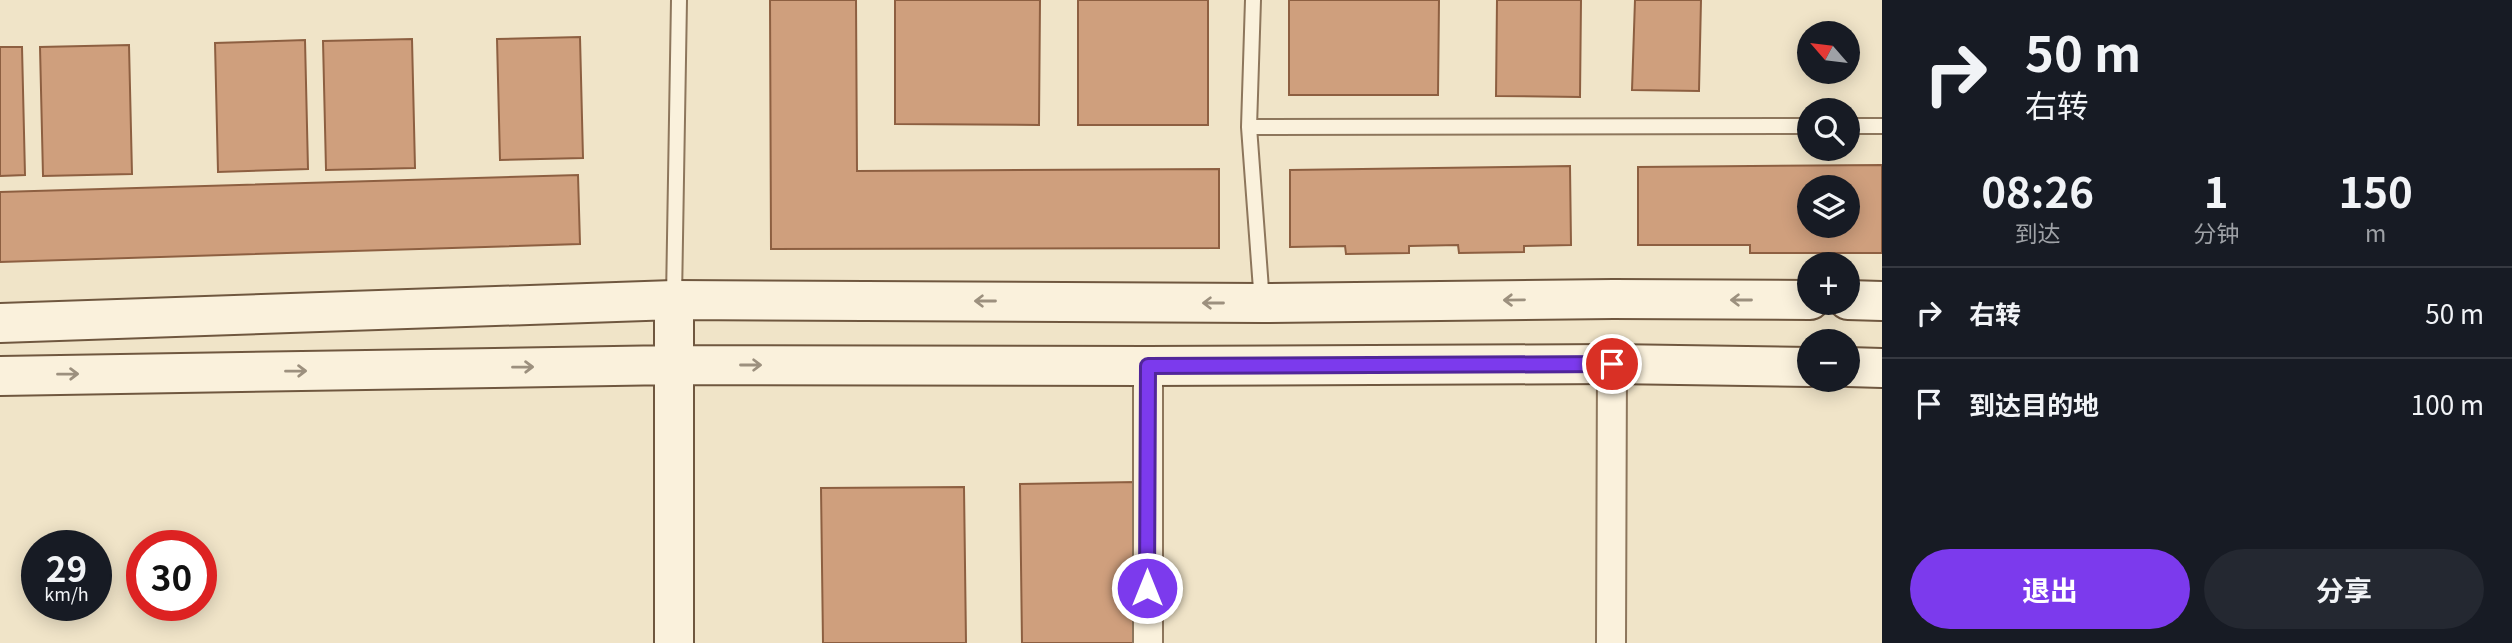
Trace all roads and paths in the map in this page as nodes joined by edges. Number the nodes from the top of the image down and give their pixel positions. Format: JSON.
{"nodes":[{"id":1,"x":678,"y":0,"type":"edge"},
{"id":2,"x":1253,"y":0,"type":"edge"},
{"id":3,"x":1797,"y":126,"type":"edge"},
{"id":4,"x":1860,"y":126,"type":"edge"},
{"id":5,"x":1882,"y":126,"type":"edge"},
{"id":6,"x":1249,"y":127,"type":"junction"},
{"id":7,"x":674,"y":299,"type":"junction"},
{"id":8,"x":1797,"y":300,"type":"edge"},
{"id":9,"x":1860,"y":300,"type":"edge"},
{"id":10,"x":1882,"y":301,"type":"edge"},
{"id":11,"x":1262,"y":303,"type":"junction"},
{"id":12,"x":0,"y":323,"type":"edge"},
{"id":13,"x":1612,"y":364,"type":"junction"},
{"id":14,"x":674,"y":365,"type":"junction"},
{"id":15,"x":1148,"y":366,"type":"junction"},
{"id":16,"x":1797,"y":367,"type":"edge"},
{"id":17,"x":1860,"y":367,"type":"edge"},
{"id":18,"x":1882,"y":368,"type":"edge"},
{"id":19,"x":0,"y":376,"type":"edge"},
{"id":20,"x":674,"y":643,"type":"edge"},
{"id":21,"x":1147,"y":643,"type":"edge"},
{"id":22,"x":1611,"y":643,"type":"edge"}],
"edges":[{"from":1,"to":7,"type":"lane"},
{"from":2,"to":6,"type":"lane"},
{"from":3,"to":6,"type":"lane"},
{"from":4,"to":5,"type":"lane"},
{"from":6,"to":11,"type":"lane"},
{"from":11,"to":7,"type":"street","one_way":true},
{"from":7,"to":12,"type":"street"},
{"from":7,"to":14,"type":"street"},
{"from":8,"to":11,"type":"street","one_way":true},
{"from":9,"to":10,"type":"street"},
{"from":13,"to":15,"type":"street"},
{"from":13,"to":16,"type":"street"},
{"from":13,"to":22,"type":"street"},
{"from":14,"to":15,"type":"street","one_way":true},
{"from":19,"to":14,"type":"street","one_way":true},
{"from":14,"to":20,"type":"street"},
{"from":15,"to":21,"type":"street"},
{"from":17,"to":18,"type":"street"}]}
